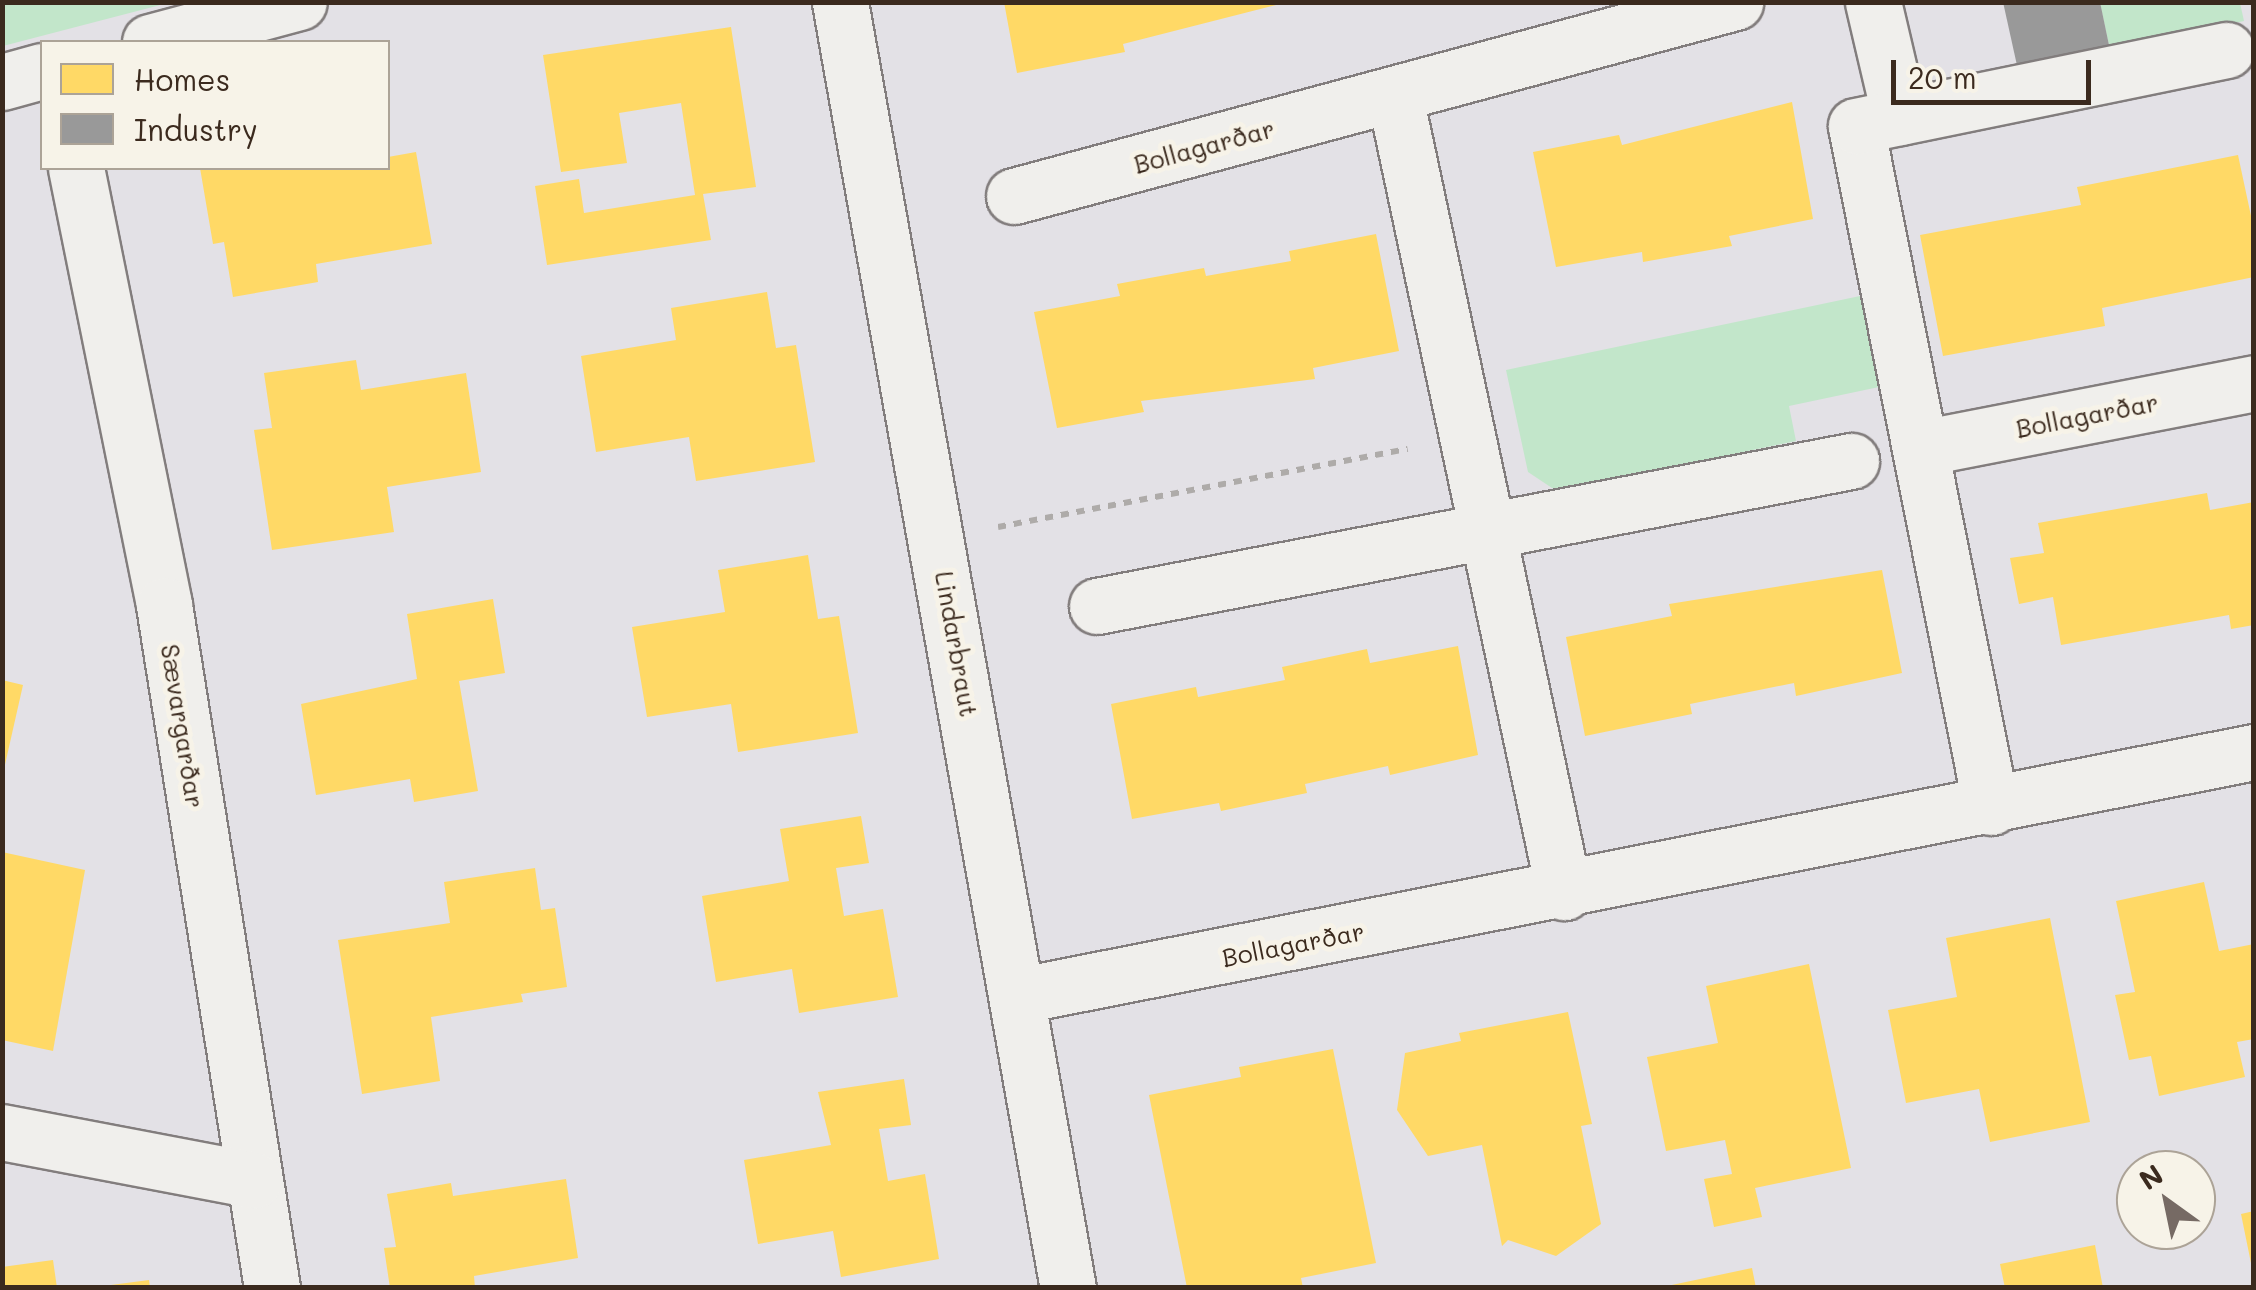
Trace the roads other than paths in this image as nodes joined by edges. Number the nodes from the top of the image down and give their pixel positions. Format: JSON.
{"nodes":[{"id":1,"x":300,"y":2,"type":"edge"},
{"id":2,"x":840,"y":2,"type":"edge"},
{"id":3,"x":1735,"y":2,"type":"edge"},
{"id":4,"x":1873,"y":2,"type":"edge"},
{"id":5,"x":158,"y":40,"type":"edge"},
{"id":6,"x":2226,"y":50,"type":"dead end"},
{"id":7,"x":40,"y":72,"type":"edge"},
{"id":8,"x":2,"y":82,"type":"edge"},
{"id":9,"x":1395,"y":97,"type":"junction"},
{"id":10,"x":1900,"y":117,"type":"junction"},
{"id":11,"x":76,"y":170,"type":"edge"},
{"id":12,"x":1014,"y":196,"type":"dead end"},
{"id":13,"x":2254,"y":383,"type":"edge"},
{"id":14,"x":1921,"y":448,"type":"junction"},
{"id":15,"x":1851,"y":461,"type":"dead end"},
{"id":16,"x":1488,"y":531,"type":"junction"},
{"id":17,"x":1097,"y":606,"type":"dead end"},
{"id":18,"x":2254,"y":752,"type":"edge"},
{"id":19,"x":1991,"y":807,"type":"junction"},
{"id":20,"x":1564,"y":892,"type":"junction"},
{"id":21,"x":1021,"y":995,"type":"junction"},
{"id":22,"x":2,"y":1132,"type":"edge"},
{"id":23,"x":254,"y":1180,"type":"junction"},
{"id":24,"x":272,"y":1288,"type":"edge"},
{"id":25,"x":1068,"y":1288,"type":"edge"}],
"edges":[{"from":1,"to":5,"type":"street"},
{"from":2,"to":21,"type":"street","name":"Lindarbraut"},
{"from":3,"to":9,"type":"street","name":"Bollagarðar"},
{"from":4,"to":10,"type":"street"},
{"from":6,"to":10,"type":"street"},
{"from":7,"to":8,"type":"street"},
{"from":9,"to":12,"type":"street","name":"Bollagarðar"},
{"from":9,"to":16,"type":"street"},
{"from":10,"to":14,"type":"street"},
{"from":11,"to":23,"type":"street","name":"Sævargarðar"},
{"from":13,"to":14,"type":"street","name":"Bollagarðar"},
{"from":14,"to":19,"type":"street"},
{"from":15,"to":16,"type":"street"},
{"from":16,"to":17,"type":"street"},
{"from":16,"to":20,"type":"street"},
{"from":18,"to":19,"type":"street","name":"Bollagarðar"},
{"from":19,"to":20,"type":"street","name":"Bollagarðar"},
{"from":20,"to":21,"type":"street","name":"Bollagarðar"},
{"from":21,"to":25,"type":"street","name":"Lindarbraut"},
{"from":22,"to":23,"type":"street"},
{"from":23,"to":24,"type":"street","name":"Sævargarðar"}]}
